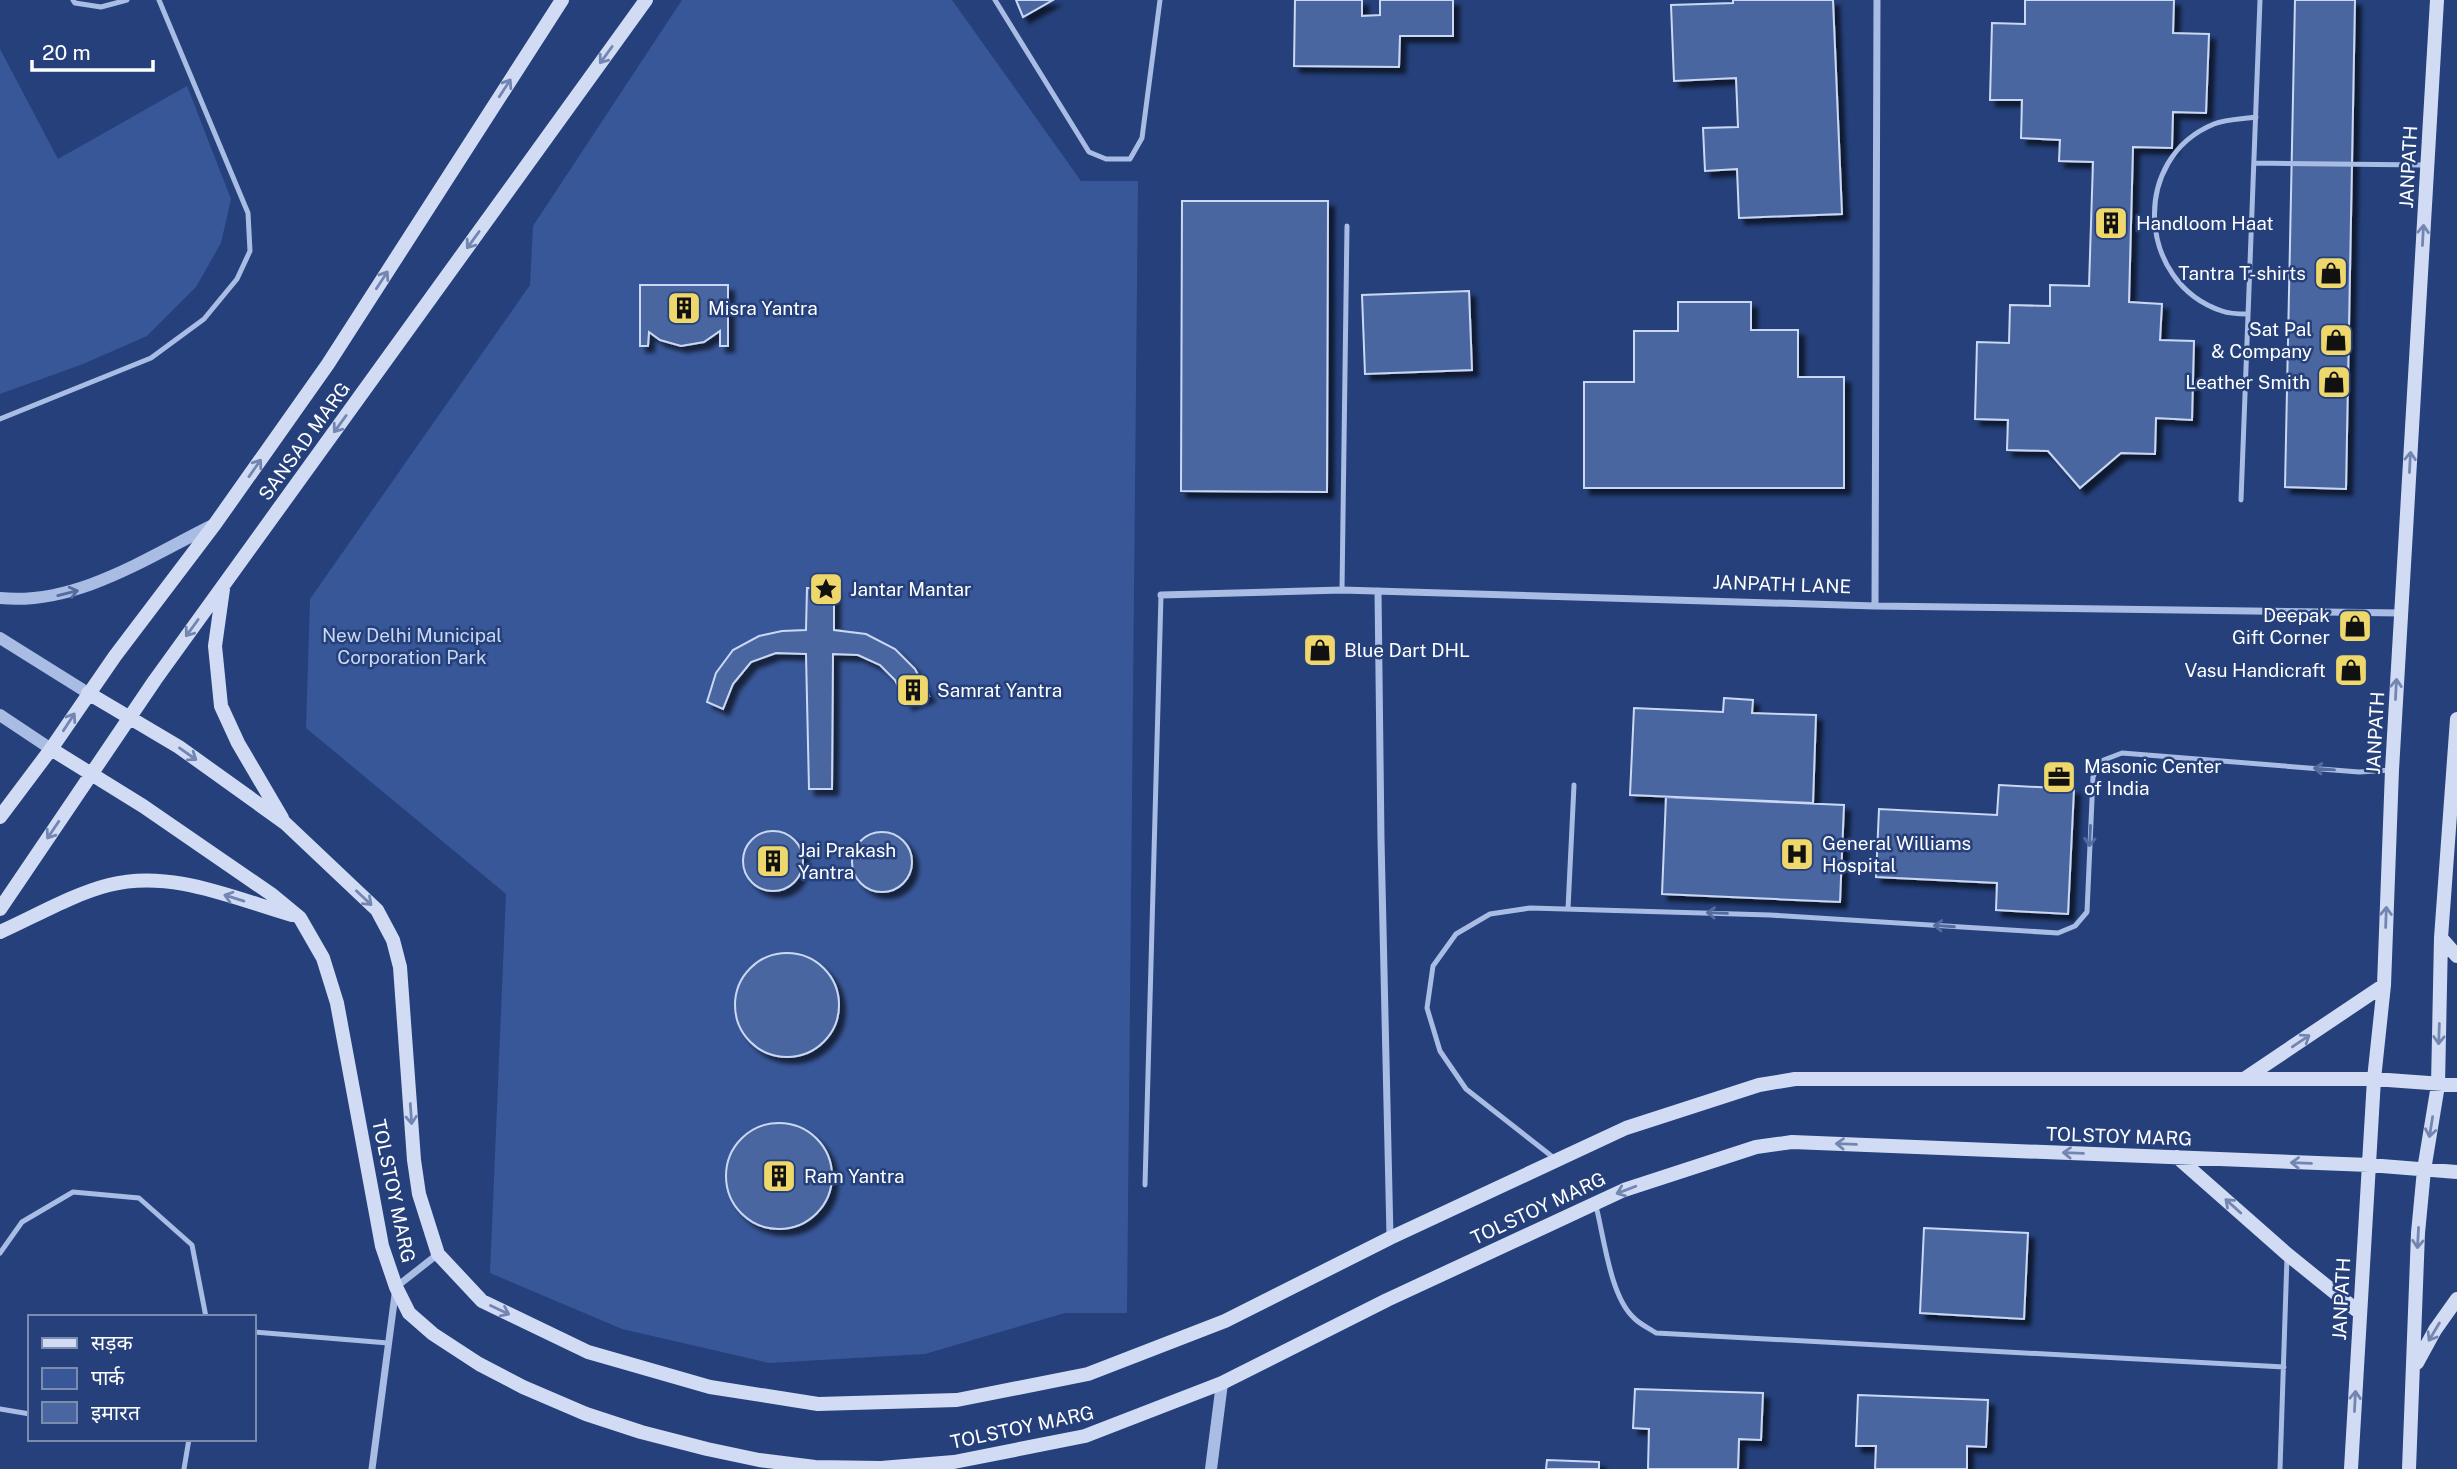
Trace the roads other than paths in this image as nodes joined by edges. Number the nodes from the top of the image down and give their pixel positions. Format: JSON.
{"nodes":[{"id":1,"x":72,"y":0,"type":"edge"},
{"id":2,"x":127,"y":0,"type":"edge"},
{"id":3,"x":159,"y":0,"type":"edge"},
{"id":4,"x":562,"y":0,"type":"edge"},
{"id":5,"x":646,"y":0,"type":"edge"},
{"id":6,"x":995,"y":0,"type":"edge"},
{"id":7,"x":1160,"y":0,"type":"edge"},
{"id":8,"x":1877,"y":0,"type":"edge"},
{"id":9,"x":2260,"y":0,"type":"edge"},
{"id":10,"x":2437,"y":0,"type":"edge"},
{"id":11,"x":2256,"y":117,"type":"junction"},
{"id":12,"x":2254,"y":163,"type":"junction"},
{"id":13,"x":2427,"y":166,"type":"junction"},
{"id":14,"x":1347,"y":226,"type":"dead end"},
{"id":15,"x":2249,"y":314,"type":"junction"},
{"id":16,"x":0,"y":419,"type":"edge"},
{"id":17,"x":2241,"y":500,"type":"dead end"},
{"id":18,"x":215,"y":524,"type":"junction"},
{"id":19,"x":224,"y":584,"type":"junction"},
{"id":20,"x":1342,"y":590,"type":"junction"},
{"id":21,"x":1378,"y":591,"type":"junction"},
{"id":22,"x":1161,"y":595,"type":"joint"},
{"id":23,"x":0,"y":598,"type":"edge"},
{"id":24,"x":1875,"y":606,"type":"junction"},
{"id":25,"x":2401,"y":613,"type":"junction"},
{"id":26,"x":0,"y":638,"type":"edge"},
{"id":27,"x":88,"y":693,"type":"junction"},
{"id":28,"x":0,"y":715,"type":"edge"},
{"id":29,"x":131,"y":718,"type":"junction"},
{"id":30,"x":2457,"y":719,"type":"edge"},
{"id":31,"x":51,"y":749,"type":"junction"},
{"id":32,"x":2392,"y":770,"type":"junction"},
{"id":33,"x":92,"y":774,"type":"junction"},
{"id":34,"x":1574,"y":785,"type":"dead end"},
{"id":35,"x":0,"y":817,"type":"edge"},
{"id":36,"x":285,"y":823,"type":"junction"},
{"id":37,"x":0,"y":909,"type":"edge"},
{"id":38,"x":1568,"y":909,"type":"junction"},
{"id":39,"x":300,"y":918,"type":"junction"},
{"id":40,"x":0,"y":932,"type":"edge"},
{"id":41,"x":2441,"y":938,"type":"junction"},
{"id":42,"x":2457,"y":956,"type":"edge"},
{"id":43,"x":2384,"y":985,"type":"junction"},
{"id":44,"x":2244,"y":1079,"type":"junction"},
{"id":45,"x":2374,"y":1079,"type":"junction"},
{"id":46,"x":2438,"y":1085,"type":"junction"},
{"id":47,"x":2457,"y":1085,"type":"edge"},
{"id":48,"x":2178,"y":1157,"type":"junction"},
{"id":49,"x":1557,"y":1160,"type":"junction"},
{"id":50,"x":2369,"y":1165,"type":"junction"},
{"id":51,"x":2424,"y":1170,"type":"junction"},
{"id":52,"x":2457,"y":1172,"type":"edge"},
{"id":53,"x":1145,"y":1185,"type":"dead end"},
{"id":54,"x":1595,"y":1203,"type":"junction"},
{"id":55,"x":1390,"y":1238,"type":"junction"},
{"id":56,"x":0,"y":1253,"type":"edge"},
{"id":57,"x":438,"y":1254,"type":"junction"},
{"id":58,"x":2287,"y":1254,"type":"junction"},
{"id":59,"x":396,"y":1287,"type":"junction"},
{"id":60,"x":2457,"y":1299,"type":"edge"},
{"id":61,"x":2360,"y":1313,"type":"junction"},
{"id":62,"x":206,"y":1315,"type":"edge"},
{"id":63,"x":256,"y":1332,"type":"edge"},
{"id":64,"x":388,"y":1343,"type":"junction"},
{"id":65,"x":2284,"y":1367,"type":"junction"},
{"id":66,"x":2414,"y":1367,"type":"junction"},
{"id":67,"x":1222,"y":1383,"type":"junction"},
{"id":68,"x":0,"y":1409,"type":"edge"},
{"id":69,"x":28,"y":1414,"type":"edge"},
{"id":70,"x":189,"y":1441,"type":"edge"},
{"id":71,"x":184,"y":1469,"type":"edge"},
{"id":72,"x":372,"y":1469,"type":"edge"},
{"id":73,"x":1211,"y":1469,"type":"edge"},
{"id":74,"x":2280,"y":1469,"type":"edge"},
{"id":75,"x":2351,"y":1469,"type":"edge"},
{"id":76,"x":2409,"y":1469,"type":"edge"}],
"edges":[{"from":1,"to":2,"type":"lane"},
{"from":3,"to":16,"type":"lane"},
{"from":18,"to":4,"type":"main road","name":"SANSAD MARG","one_way":true},
{"from":5,"to":19,"type":"main road","name":"SANSAD MARG","one_way":true},
{"from":6,"to":7,"type":"lane"},
{"from":8,"to":24,"type":"street"},
{"from":9,"to":11,"type":"lane"},
{"from":10,"to":13,"type":"main road","name":"JANPATH"},
{"from":11,"to":12,"type":"lane"},
{"from":11,"to":15,"type":"lane"},
{"from":12,"to":13,"type":"lane"},
{"from":12,"to":15,"type":"lane"},
{"from":25,"to":13,"type":"main road","name":"JANPATH","one_way":true},
{"from":14,"to":20,"type":"lane"},
{"from":15,"to":17,"type":"lane"},
{"from":23,"to":18,"type":"street","one_way":true},
{"from":18,"to":27,"type":"main road","name":"SANSAD MARG"},
{"from":19,"to":29,"type":"main road","name":"SANSAD MARG","one_way":true},
{"from":19,"to":36,"type":"main road"},
{"from":20,"to":21,"type":"street","name":"JANPATH LANE"},
{"from":20,"to":22,"type":"street","name":"JANPATH LANE"},
{"from":21,"to":24,"type":"street","name":"JANPATH LANE"},
{"from":21,"to":55,"type":"street"},
{"from":22,"to":53,"type":"lane"},
{"from":24,"to":25,"type":"street","name":"JANPATH LANE"},
{"from":32,"to":25,"type":"main road","name":"JANPATH","one_way":true},
{"from":26,"to":27,"type":"street"},
{"from":27,"to":29,"type":"main road","name":"TOLSTOY MARG"},
{"from":31,"to":27,"type":"main road","name":"SANSAD MARG","one_way":true},
{"from":28,"to":31,"type":"street"},
{"from":29,"to":33,"type":"main road","name":"SANSAD MARG"},
{"from":29,"to":36,"type":"main road","name":"TOLSTOY MARG","one_way":true},
{"from":30,"to":41,"type":"main road"},
{"from":31,"to":33,"type":"main road","name":"TOLSTOY MARG"},
{"from":31,"to":35,"type":"main road","name":"SANSAD MARG"},
{"from":32,"to":38,"type":"lane","one_way":true},
{"from":43,"to":32,"type":"main road","name":"JANPATH","one_way":true},
{"from":33,"to":37,"type":"main road","name":"SANSAD MARG","one_way":true},
{"from":33,"to":39,"type":"main road","name":"TOLSTOY MARG"},
{"from":34,"to":38,"type":"lane"},
{"from":36,"to":57,"type":"main road","name":"TOLSTOY MARG","one_way":true},
{"from":38,"to":49,"type":"lane"},
{"from":39,"to":40,"type":"main road","one_way":true},
{"from":39,"to":59,"type":"main road","name":"TOLSTOY MARG"},
{"from":41,"to":42,"type":"main road"},
{"from":41,"to":46,"type":"main road","one_way":true},
{"from":44,"to":43,"type":"main road","one_way":true},
{"from":43,"to":45,"type":"main road","name":"JANPATH"},
{"from":44,"to":45,"type":"main road","name":"TOLSTOY MARG"},
{"from":44,"to":49,"type":"main road","name":"TOLSTOY MARG"},
{"from":45,"to":46,"type":"main road","name":"TOLSTOY MARG"},
{"from":45,"to":50,"type":"main road","name":"JANPATH"},
{"from":46,"to":47,"type":"main road","name":"TOLSTOY MARG"},
{"from":46,"to":51,"type":"main road","one_way":true},
{"from":50,"to":48,"type":"main road","name":"TOLSTOY MARG","one_way":true},
{"from":48,"to":54,"type":"main road","name":"TOLSTOY MARG","one_way":true},
{"from":58,"to":48,"type":"main road","one_way":true},
{"from":49,"to":55,"type":"main road","name":"TOLSTOY MARG"},
{"from":50,"to":51,"type":"main road","name":"TOLSTOY MARG"},
{"from":50,"to":61,"type":"main road","name":"JANPATH"},
{"from":51,"to":52,"type":"main road","name":"TOLSTOY MARG"},
{"from":51,"to":66,"type":"main road","one_way":true},
{"from":54,"to":65,"type":"lane"},
{"from":54,"to":67,"type":"main road","name":"TOLSTOY MARG"},
{"from":57,"to":55,"type":"main road","name":"TOLSTOY MARG","one_way":true},
{"from":56,"to":62,"type":"lane"},
{"from":57,"to":59,"type":"street"},
{"from":58,"to":61,"type":"main road"},
{"from":58,"to":65,"type":"lane"},
{"from":59,"to":64,"type":"street"},
{"from":59,"to":67,"type":"main road","name":"TOLSTOY MARG"},
{"from":60,"to":66,"type":"main road","one_way":true},
{"from":75,"to":61,"type":"main road","name":"JANPATH","one_way":true},
{"from":63,"to":64,"type":"lane"},
{"from":64,"to":72,"type":"street"},
{"from":65,"to":74,"type":"lane"},
{"from":66,"to":76,"type":"main road"},
{"from":67,"to":73,"type":"street"},
{"from":68,"to":69,"type":"lane"},
{"from":70,"to":71,"type":"lane"}]}
